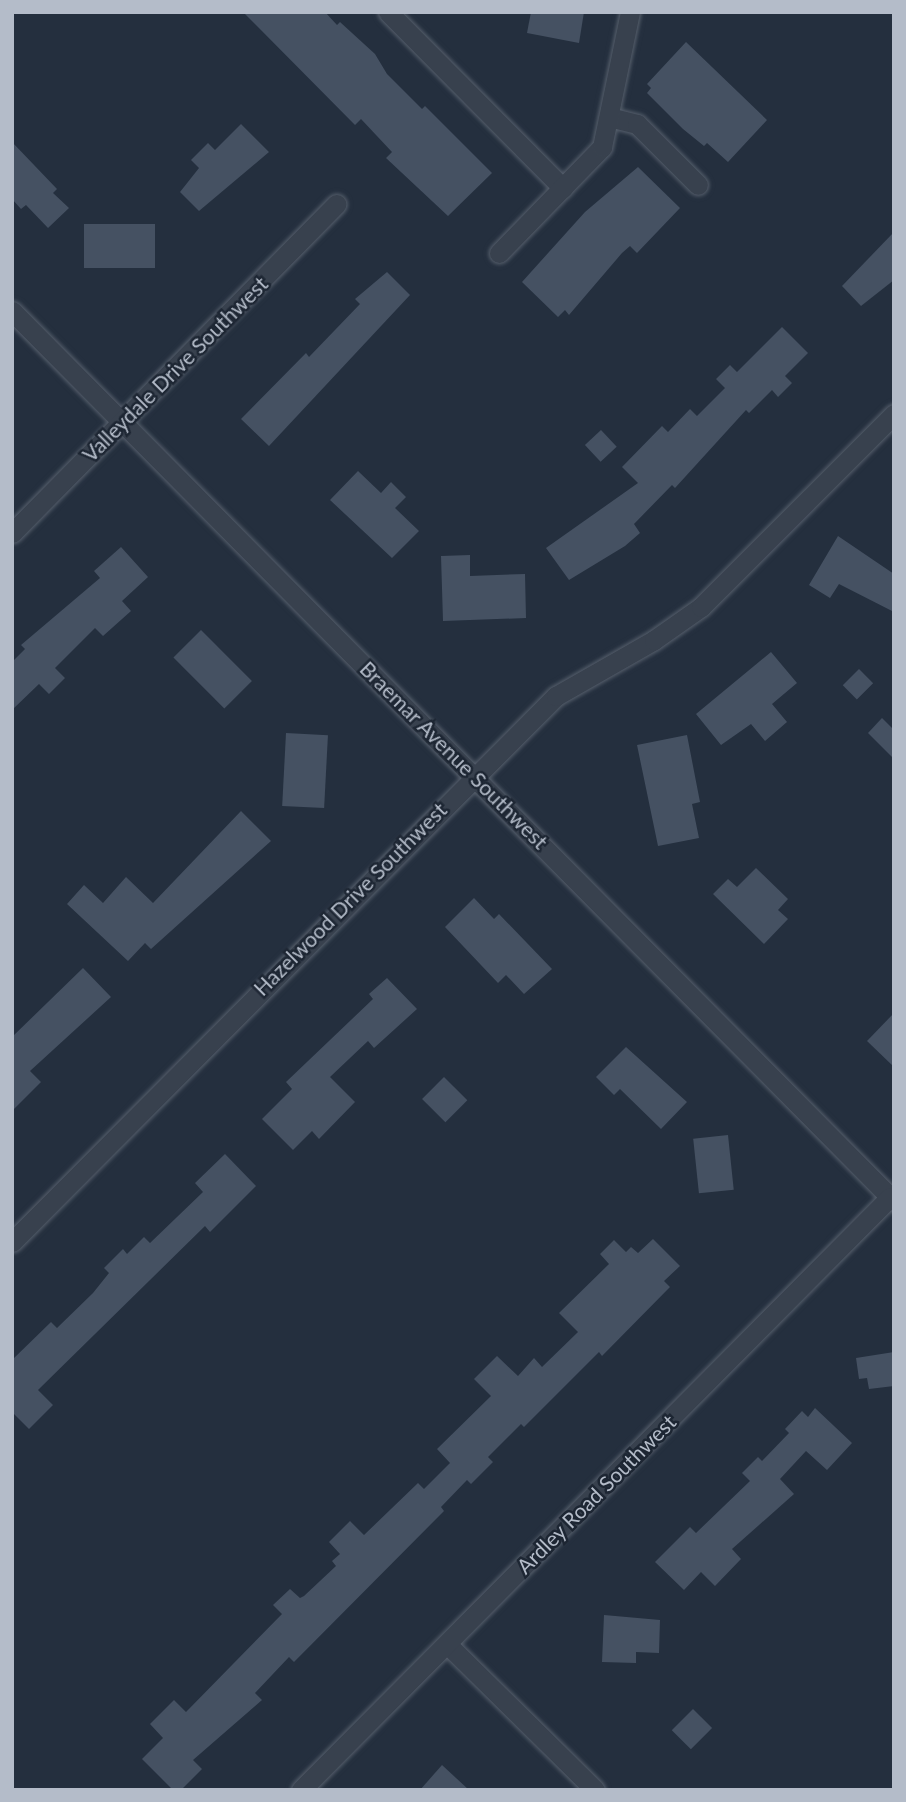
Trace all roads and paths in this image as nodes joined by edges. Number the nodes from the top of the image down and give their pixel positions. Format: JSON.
{"nodes":[{"id":1,"x":388,"y":12,"type":"edge"},
{"id":2,"x":630,"y":12,"type":"edge"},
{"id":3,"x":609,"y":117,"type":"junction"},
{"id":4,"x":698,"y":186,"type":"dead end"},
{"id":5,"x":563,"y":188,"type":"junction"},
{"id":6,"x":337,"y":204,"type":"dead end"},
{"id":7,"x":499,"y":253,"type":"dead end"},
{"id":8,"x":12,"y":311,"type":"edge"},
{"id":9,"x":121,"y":423,"type":"junction"},
{"id":10,"x":889,"y":427,"type":"edge"},
{"id":11,"x":12,"y":533,"type":"edge"},
{"id":12,"x":474,"y":774,"type":"junction"},
{"id":13,"x":892,"y":1199,"type":"edge"},
{"id":14,"x":12,"y":1241,"type":"edge"},
{"id":15,"x":448,"y":1645,"type":"junction"},
{"id":16,"x":301,"y":1790,"type":"edge"},
{"id":17,"x":595,"y":1790,"type":"edge"}],
"edges":[{"from":1,"to":5,"type":"street"},
{"from":2,"to":3,"type":"street"},
{"from":3,"to":4,"type":"street"},
{"from":3,"to":5,"type":"street"},
{"from":5,"to":7,"type":"street"},
{"from":6,"to":9,"type":"street","name":"Valleydale Drive Southwest"},
{"from":8,"to":9,"type":"street","name":"Braemar Avenue Southwest"},
{"from":9,"to":11,"type":"street","name":"Valleydale Drive Southwest"},
{"from":9,"to":12,"type":"street","name":"Braemar Avenue Southwest"},
{"from":10,"to":12,"type":"street","name":"Hazelwood Drive Southwest"},
{"from":12,"to":13,"type":"street","name":"Braemar Avenue Southwest"},
{"from":12,"to":14,"type":"street","name":"Hazelwood Drive Southwest"},
{"from":13,"to":15,"type":"street","name":"Ardley Road Southwest"},
{"from":15,"to":16,"type":"street","name":"Ardley Road Southwest"},
{"from":15,"to":17,"type":"street"}]}
